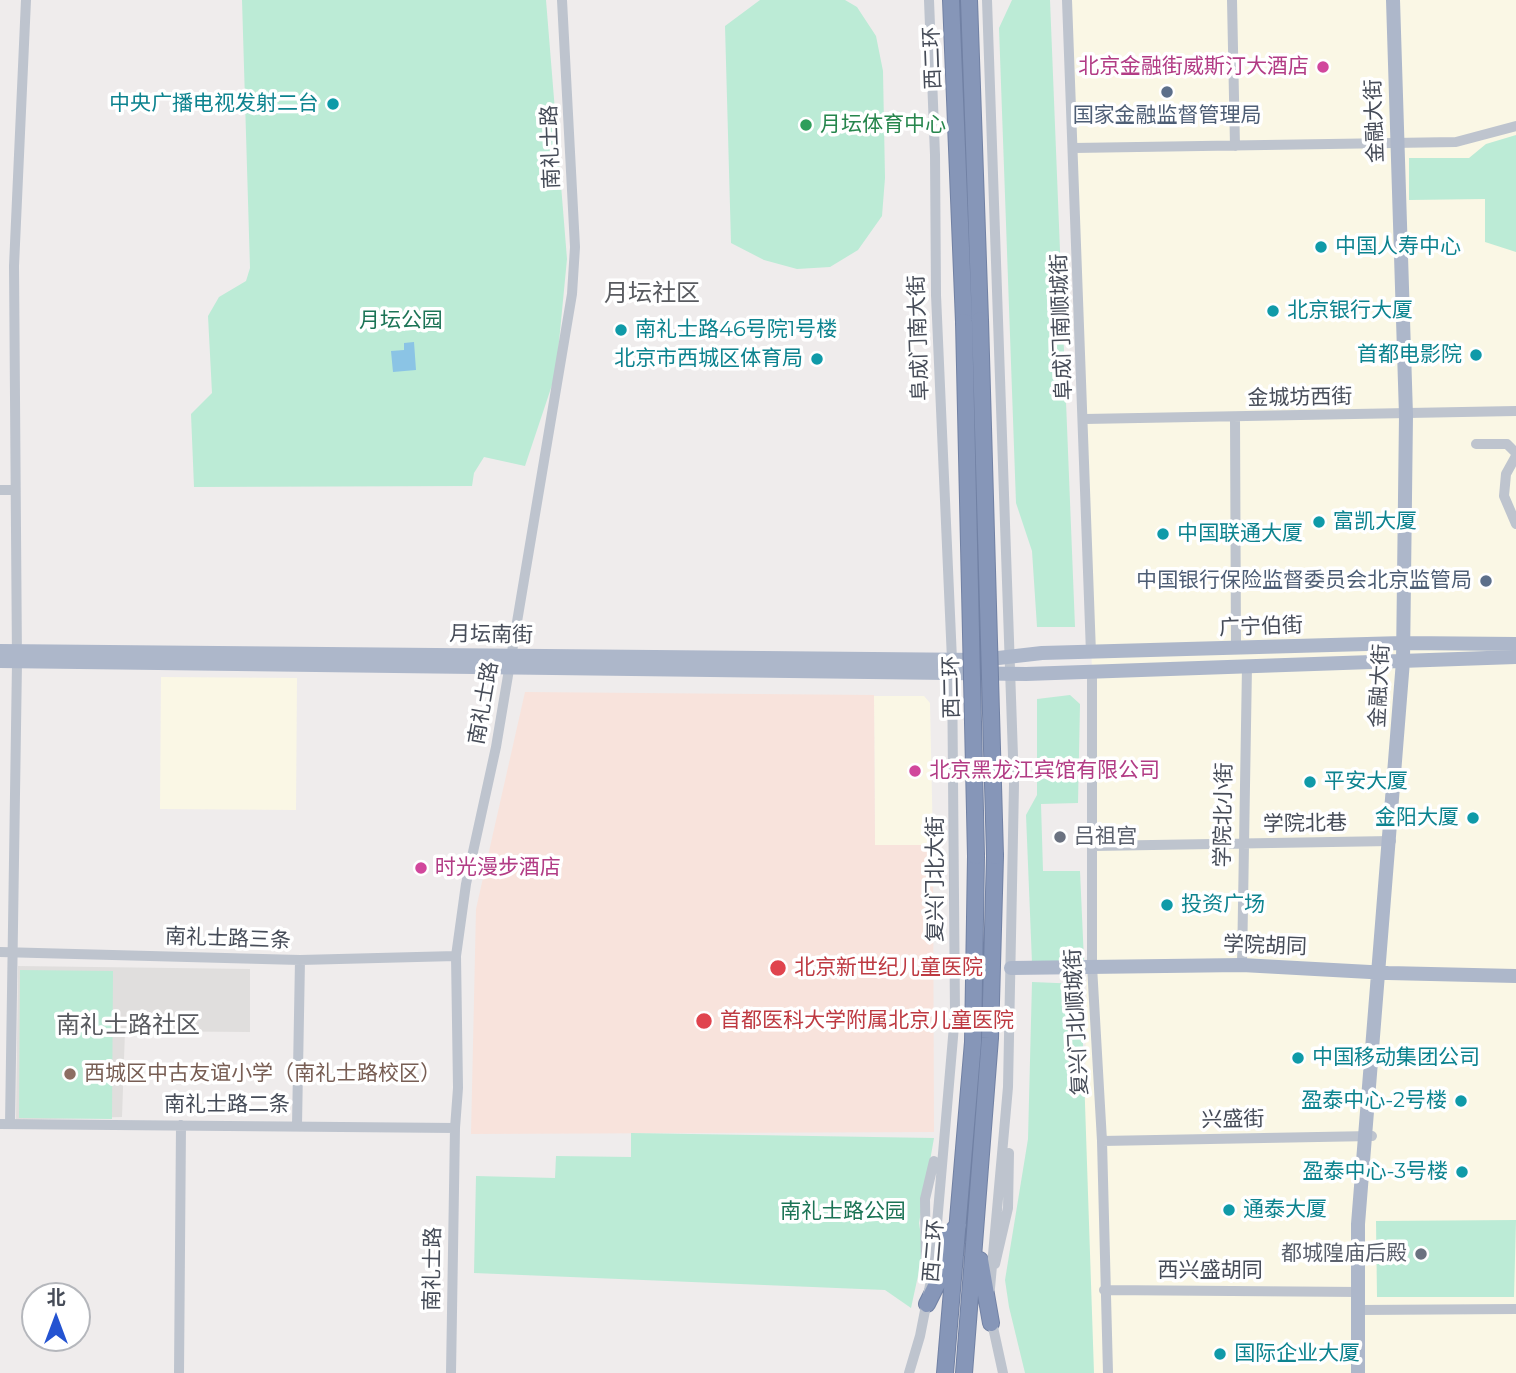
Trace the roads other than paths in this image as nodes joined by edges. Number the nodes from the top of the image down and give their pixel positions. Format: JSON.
{"nodes":[{"id":1,"x":26,"y":0,"type":"edge"},
{"id":2,"x":562,"y":0,"type":"edge"},
{"id":3,"x":929,"y":0,"type":"edge"},
{"id":4,"x":951,"y":0,"type":"edge"},
{"id":5,"x":969,"y":0,"type":"edge"},
{"id":6,"x":987,"y":0,"type":"edge"},
{"id":7,"x":1068,"y":0,"type":"edge"},
{"id":8,"x":1232,"y":0,"type":"edge"},
{"id":9,"x":1393,"y":0,"type":"edge"},
{"id":10,"x":1516,"y":127,"type":"edge"},
{"id":11,"x":1397,"y":145,"type":"junction"},
{"id":12,"x":1236,"y":146,"type":"junction"},
{"id":13,"x":1074,"y":148,"type":"junction"},
{"id":14,"x":1516,"y":411,"type":"edge"},
{"id":15,"x":1410,"y":415,"type":"junction"},
{"id":16,"x":1235,"y":418,"type":"junction"},
{"id":17,"x":1084,"y":419,"type":"junction"},
{"id":18,"x":1476,"y":444,"type":"dead end"},
{"id":19,"x":1516,"y":455,"type":"edge"},
{"id":20,"x":1510,"y":486,"type":"edge"},
{"id":21,"x":0,"y":490,"type":"edge"},
{"id":22,"x":15,"y":490,"type":"junction"},
{"id":23,"x":1511,"y":505,"type":"edge"},
{"id":24,"x":1516,"y":524,"type":"edge"},
{"id":25,"x":977,"y":572,"type":"junction"},
{"id":26,"x":1005,"y":572,"type":"junction"},
{"id":27,"x":950,"y":573,"type":"junction"},
{"id":28,"x":1407,"y":644,"type":"junction"},
{"id":29,"x":1516,"y":644,"type":"edge"},
{"id":30,"x":1236,"y":649,"type":"junction"},
{"id":31,"x":0,"y":651,"type":"edge"},
{"id":32,"x":1091,"y":653,"type":"junction"},
{"id":33,"x":16,"y":656,"type":"junction"},
{"id":34,"x":1008,"y":657,"type":"junction"},
{"id":35,"x":1516,"y":657,"type":"edge"},
{"id":36,"x":0,"y":661,"type":"edge"},
{"id":37,"x":511,"y":661,"type":"junction"},
{"id":38,"x":1407,"y":661,"type":"junction"},
{"id":39,"x":1247,"y":666,"type":"junction"},
{"id":40,"x":952,"y":667,"type":"junction"},
{"id":41,"x":982,"y":667,"type":"junction"},
{"id":42,"x":1093,"y":670,"type":"junction"},
{"id":43,"x":1010,"y":674,"type":"junction"},
{"id":44,"x":1391,"y":842,"type":"junction"},
{"id":45,"x":1242,"y":844,"type":"junction"},
{"id":46,"x":1093,"y":846,"type":"junction"},
{"id":47,"x":6,"y":952,"type":"edge"},
{"id":48,"x":456,"y":956,"type":"junction"},
{"id":49,"x":300,"y":960,"type":"junction"},
{"id":50,"x":1242,"y":965,"type":"junction"},
{"id":51,"x":1092,"y":966,"type":"junction"},
{"id":52,"x":1011,"y":968,"type":"junction"},
{"id":53,"x":1384,"y":973,"type":"junction"},
{"id":54,"x":1516,"y":976,"type":"edge"},
{"id":55,"x":5,"y":1124,"type":"edge"},
{"id":56,"x":181,"y":1125,"type":"junction"},
{"id":57,"x":298,"y":1125,"type":"junction"},
{"id":58,"x":455,"y":1128,"type":"junction"},
{"id":59,"x":1368,"y":1136,"type":"junction"},
{"id":60,"x":1102,"y":1142,"type":"junction"},
{"id":61,"x":976,"y":1221,"type":"junction"},
{"id":62,"x":958,"y":1225,"type":"junction"},
{"id":63,"x":1104,"y":1290,"type":"junction"},
{"id":64,"x":1359,"y":1292,"type":"junction"},
{"id":65,"x":928,"y":1304,"type":"junction"},
{"id":66,"x":1516,"y":1309,"type":"edge"},
{"id":67,"x":1363,"y":1310,"type":"junction"},
{"id":68,"x":991,"y":1323,"type":"junction"},
{"id":69,"x":179,"y":1373,"type":"edge"},
{"id":70,"x":451,"y":1373,"type":"edge"},
{"id":71,"x":909,"y":1373,"type":"edge"},
{"id":72,"x":945,"y":1373,"type":"edge"},
{"id":73,"x":964,"y":1373,"type":"edge"},
{"id":74,"x":1003,"y":1373,"type":"edge"},
{"id":75,"x":1108,"y":1373,"type":"edge"},
{"id":76,"x":1358,"y":1373,"type":"edge"},
{"id":77,"x":1366,"y":1373,"type":"edge"}],
"edges":[{"from":1,"to":22,"type":"street"},
{"from":2,"to":37,"type":"street","name":"南礼士路"},
{"from":3,"to":27,"type":"street","name":"阜成门南大街"},
{"from":4,"to":62,"type":"highway","name":"西二环","bridge":true},
{"from":5,"to":61,"type":"highway","name":"西二环","bridge":true},
{"from":6,"to":26,"type":"street"},
{"from":7,"to":13,"type":"street","name":"阜成门南顺城街"},
{"from":8,"to":12,"type":"street"},
{"from":9,"to":11,"type":"main road","name":"金融大街"},
{"from":10,"to":11,"type":"street"},
{"from":11,"to":12,"type":"street"},
{"from":11,"to":15,"type":"main road","name":"金融大街"},
{"from":12,"to":13,"type":"street"},
{"from":13,"to":17,"type":"street","name":"阜成门南顺城街"},
{"from":14,"to":15,"type":"street","name":"金城坊西街"},
{"from":15,"to":16,"type":"street","name":"金城坊西街"},
{"from":15,"to":28,"type":"main road","name":"金融大街"},
{"from":16,"to":17,"type":"street","name":"金城坊西街"},
{"from":16,"to":30,"type":"street"},
{"from":17,"to":32,"type":"street","name":"阜成门南顺城街"},
{"from":18,"to":19,"type":"street"},
{"from":19,"to":20,"type":"street"},
{"from":20,"to":23,"type":"street"},
{"from":21,"to":22,"type":"street"},
{"from":22,"to":33,"type":"street"},
{"from":23,"to":24,"type":"street"},
{"from":25,"to":26,"type":"street"},
{"from":25,"to":27,"type":"street"},
{"from":25,"to":41,"type":"street"},
{"from":26,"to":34,"type":"street"},
{"from":27,"to":40,"type":"street","name":"阜成门南大街"},
{"from":28,"to":29,"type":"main road","name":"广宁伯街"},
{"from":28,"to":30,"type":"main road","name":"广宁伯街"},
{"from":28,"to":38,"type":"main road","name":"金融大街"},
{"from":30,"to":32,"type":"main road","name":"广宁伯街"},
{"from":31,"to":33,"type":"main road","name":"月坛南街"},
{"from":32,"to":34,"type":"main road","name":"广宁伯街"},
{"from":33,"to":36,"type":"main road","name":"月坛南街"},
{"from":33,"to":37,"type":"main road","name":"月坛南街"},
{"from":33,"to":47,"type":"street"},
{"from":34,"to":41,"type":"main road","name":"广宁伯街"},
{"from":34,"to":43,"type":"street"},
{"from":35,"to":38,"type":"main road","name":"广宁伯街"},
{"from":37,"to":40,"type":"main road","name":"月坛南街"},
{"from":37,"to":48,"type":"street","name":"南礼士路"},
{"from":38,"to":39,"type":"main road","name":"广宁伯街"},
{"from":38,"to":44,"type":"main road","name":"金融大街"},
{"from":38,"to":53,"type":"main road","name":"金融大街"},
{"from":39,"to":42,"type":"main road","name":"广宁伯街"},
{"from":39,"to":45,"type":"street","name":"学院北小街"},
{"from":40,"to":41,"type":"main road","name":"月坛南街"},
{"from":40,"to":65,"type":"street","name":"复兴门北大街"},
{"from":41,"to":43,"type":"main road","name":"广宁伯街"},
{"from":42,"to":43,"type":"main road","name":"广宁伯街"},
{"from":42,"to":46,"type":"street","name":"复兴门北顺城街"},
{"from":43,"to":52,"type":"street"},
{"from":44,"to":45,"type":"street","name":"学院北巷"},
{"from":44,"to":53,"type":"main road","name":"金融大街"},
{"from":45,"to":46,"type":"street","name":"学院北巷"},
{"from":45,"to":50,"type":"street","name":"学院北小街"},
{"from":46,"to":51,"type":"street","name":"复兴门北顺城街"},
{"from":47,"to":49,"type":"street","name":"南礼士路三条"},
{"from":47,"to":55,"type":"street"},
{"from":48,"to":49,"type":"street","name":"南礼士路三条"},
{"from":48,"to":58,"type":"street","name":"南礼士路"},
{"from":49,"to":57,"type":"street"},
{"from":50,"to":51,"type":"main road","name":"学院胡同"},
{"from":50,"to":53,"type":"main road","name":"学院胡同"},
{"from":51,"to":52,"type":"main road","name":"学院胡同"},
{"from":51,"to":60,"type":"street","name":"复兴门北顺城街"},
{"from":52,"to":68,"type":"street"},
{"from":53,"to":54,"type":"main road","name":"学院胡同"},
{"from":53,"to":59,"type":"main road","name":"金融大街"},
{"from":55,"to":56,"type":"street","name":"南礼士路二条"},
{"from":56,"to":57,"type":"street","name":"南礼士路二条"},
{"from":56,"to":69,"type":"street"},
{"from":57,"to":58,"type":"street","name":"南礼士路二条"},
{"from":58,"to":70,"type":"street","name":"南礼士路"},
{"from":59,"to":60,"type":"street","name":"兴盛街"},
{"from":59,"to":64,"type":"main road","name":"金融大街"},
{"from":59,"to":67,"type":"main road"},
{"from":60,"to":63,"type":"street","name":"复兴门北顺城街"},
{"from":61,"to":68,"type":"highway"},
{"from":61,"to":73,"type":"highway","name":"西二环"},
{"from":62,"to":65,"type":"highway"},
{"from":62,"to":72,"type":"highway","name":"西二环"},
{"from":63,"to":64,"type":"street","name":"西兴盛胡同"},
{"from":63,"to":75,"type":"street","name":"复兴门北顺城街"},
{"from":64,"to":67,"type":"main road","name":"金融大街"},
{"from":65,"to":71,"type":"street"},
{"from":66,"to":67,"type":"street"},
{"from":67,"to":76,"type":"main road","name":"金融大街"},
{"from":67,"to":77,"type":"main road"},
{"from":68,"to":74,"type":"street"}]}
